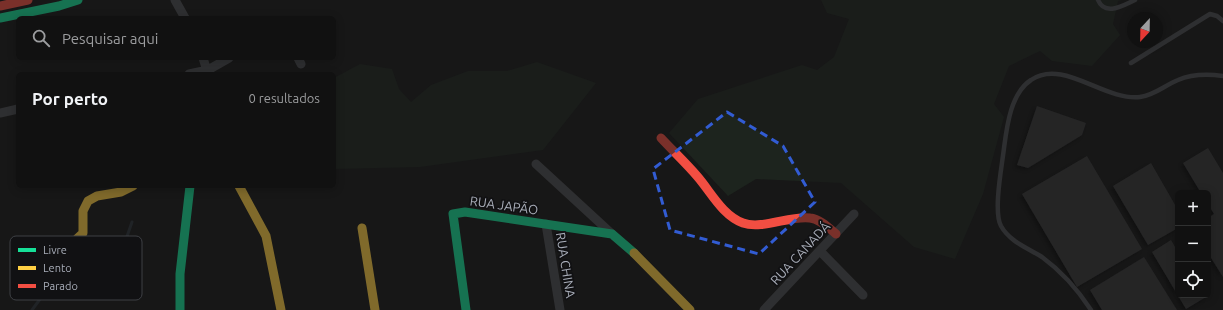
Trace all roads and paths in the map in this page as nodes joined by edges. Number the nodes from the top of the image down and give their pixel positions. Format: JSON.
{"nodes":[{"id":1,"x":28,"y":0,"type":"edge"},
{"id":2,"x":78,"y":0,"type":"edge"},
{"id":3,"x":175,"y":0,"type":"edge"},
{"id":4,"x":1098,"y":0,"type":"edge"},
{"id":5,"x":1135,"y":0,"type":"edge"},
{"id":6,"x":0,"y":6,"type":"edge"},
{"id":7,"x":184,"y":16,"type":"edge"},
{"id":8,"x":0,"y":18,"type":"edge"},
{"id":9,"x":1223,"y":21,"type":"edge"},
{"id":10,"x":204,"y":60,"type":"edge"},
{"id":11,"x":226,"y":60,"type":"edge"},
{"id":12,"x":1131,"y":63,"type":"dead end"},
{"id":13,"x":208,"y":72,"type":"edge"},
{"id":14,"x":1223,"y":76,"type":"edge"},
{"id":15,"x":16,"y":109,"type":"edge"},
{"id":16,"x":0,"y":113,"type":"edge"},
{"id":17,"x":661,"y":138,"type":"dead end"},
{"id":18,"x":536,"y":164,"type":"dead end"},
{"id":19,"x":129,"y":188,"type":"edge"},
{"id":20,"x":190,"y":188,"type":"edge"},
{"id":21,"x":240,"y":188,"type":"edge"},
{"id":22,"x":854,"y":214,"type":"dead end"},
{"id":23,"x":546,"y":224,"type":"junction"},
{"id":24,"x":362,"y":228,"type":"dead end"},
{"id":25,"x":612,"y":234,"type":"junction"},
{"id":26,"x":836,"y":234,"type":"junction"},
{"id":27,"x":80,"y":236,"type":"edge"},
{"id":28,"x":820,"y":251,"type":"junction"},
{"id":29,"x":863,"y":295,"type":"dead end"},
{"id":30,"x":558,"y":299,"type":"junction"},
{"id":31,"x":180,"y":310,"type":"edge"},
{"id":32,"x":281,"y":310,"type":"edge"},
{"id":33,"x":375,"y":310,"type":"edge"},
{"id":34,"x":466,"y":310,"type":"edge"},
{"id":35,"x":560,"y":310,"type":"edge"},
{"id":36,"x":567,"y":310,"type":"edge"},
{"id":37,"x":690,"y":310,"type":"edge"},
{"id":38,"x":764,"y":310,"type":"edge"},
{"id":39,"x":1091,"y":310,"type":"edge"}],
"edges":[{"from":1,"to":6,"type":"main road"},
{"from":2,"to":8,"type":"main road"},
{"from":3,"to":7,"type":"street"},
{"from":4,"to":5,"type":"lane"},
{"from":9,"to":12,"type":"lane"},
{"from":10,"to":13,"type":"street"},
{"from":11,"to":13,"type":"street"},
{"from":14,"to":39,"type":"lane"},
{"from":15,"to":16,"type":"street"},
{"from":17,"to":26,"type":"main road"},
{"from":18,"to":25,"type":"street"},
{"from":19,"to":27,"type":"main road"},
{"from":20,"to":31,"type":"main road"},
{"from":21,"to":32,"type":"main road"},
{"from":22,"to":26,"type":"street","name":"RUA CANADÁ"},
{"from":23,"to":25,"type":"main road","name":"RUA JAPÃO"},
{"from":23,"to":30,"type":"street","name":"RUA CHINA"},
{"from":23,"to":34,"type":"main road","name":"RUA JAPÃO"},
{"from":24,"to":33,"type":"main road"},
{"from":25,"to":37,"type":"main road"},
{"from":26,"to":28,"type":"street","name":"RUA CANADÁ"},
{"from":28,"to":29,"type":"street"},
{"from":28,"to":38,"type":"street","name":"RUA CANADÁ"},
{"from":30,"to":35,"type":"street","name":"RUA CHINA"},
{"from":30,"to":36,"type":"street"}]}
